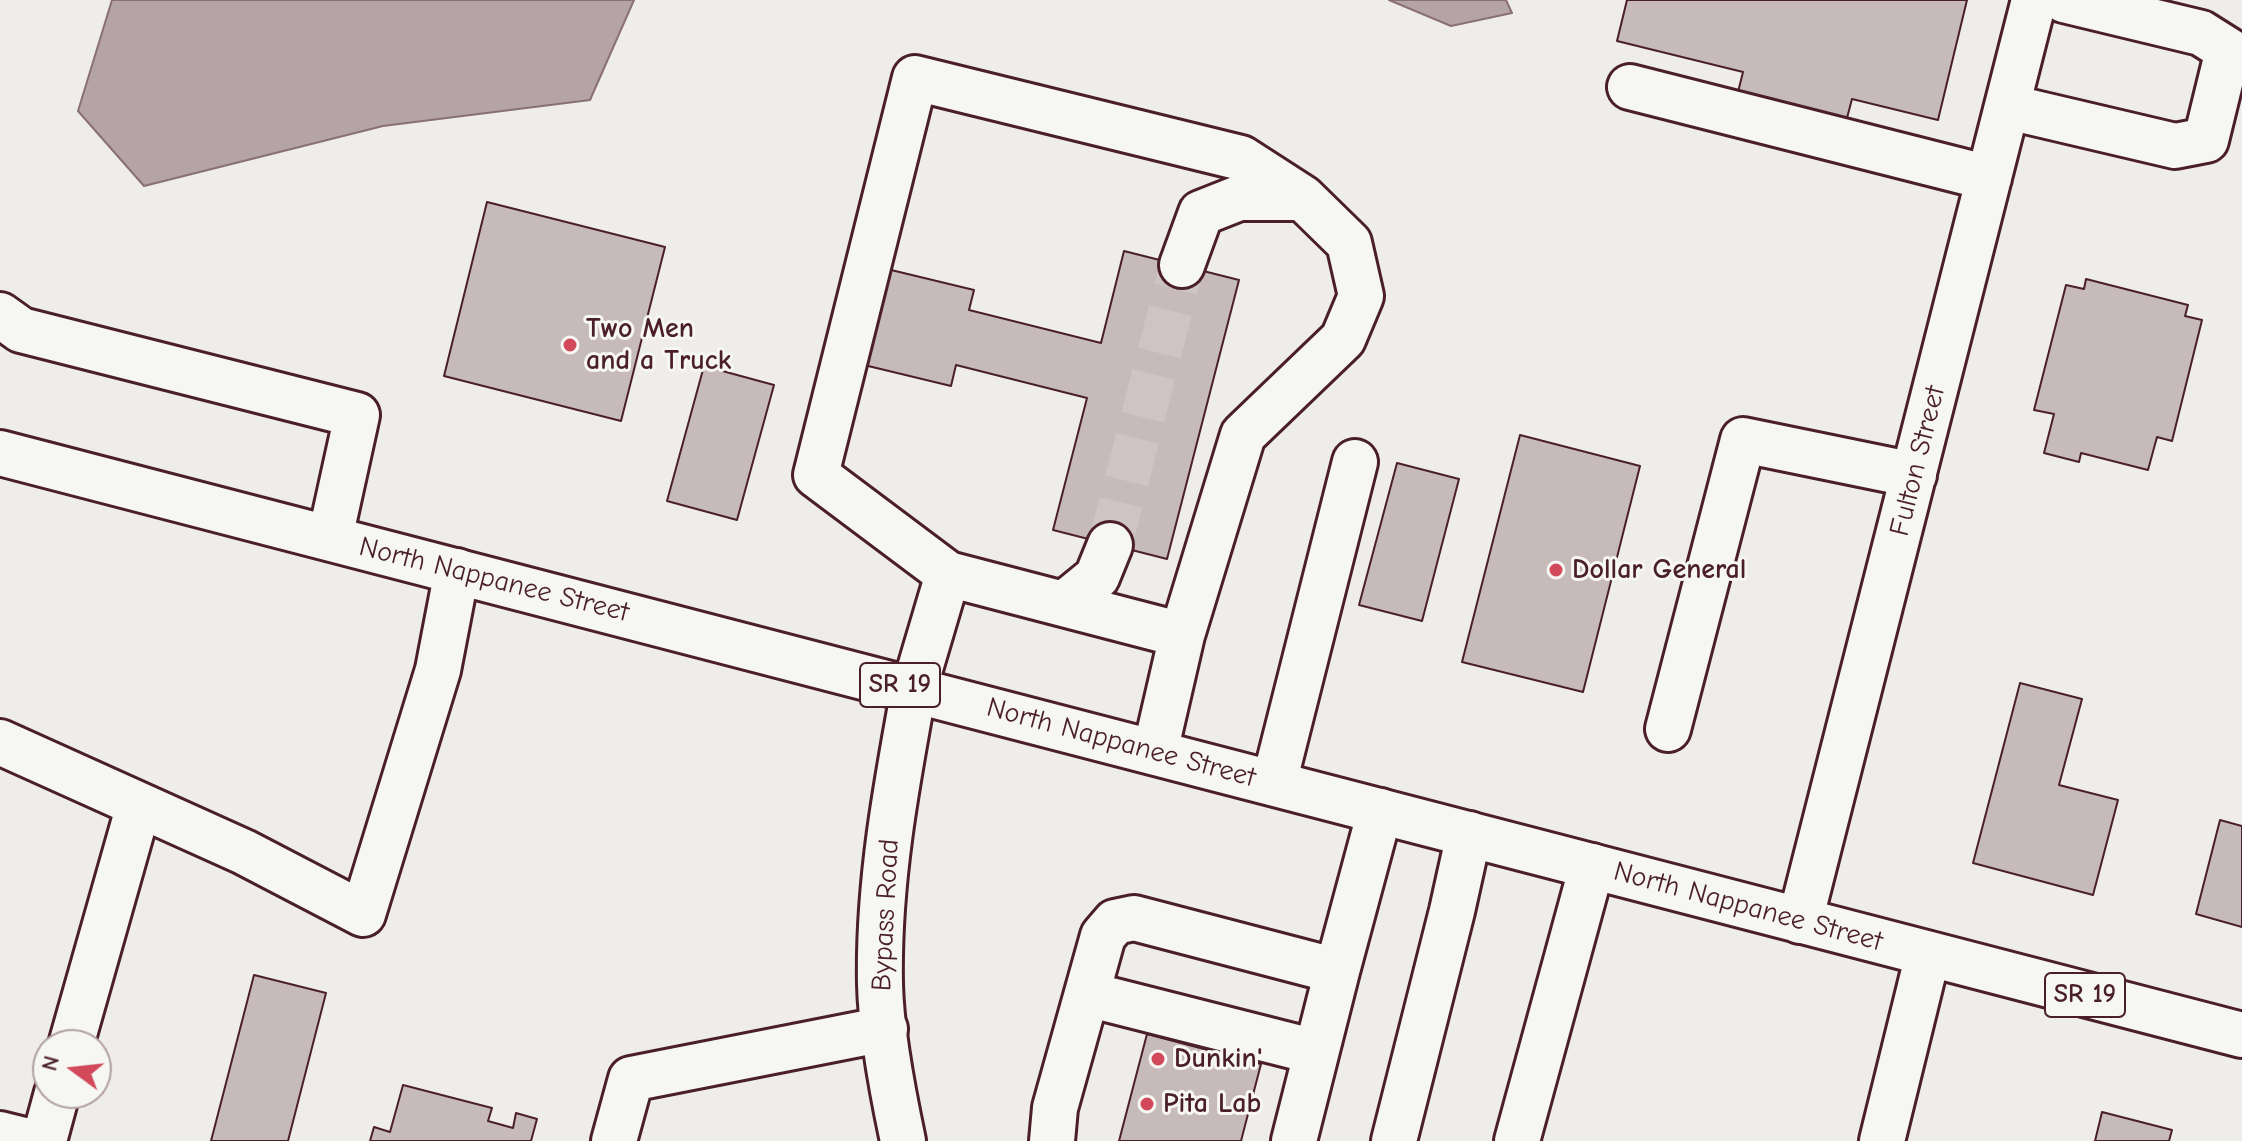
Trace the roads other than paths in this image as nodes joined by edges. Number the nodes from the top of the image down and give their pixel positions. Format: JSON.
{"nodes":[{"id":1,"x":2034,"y":0,"type":"edge"},
{"id":2,"x":2064,"y":0,"type":"edge"},
{"id":3,"x":1630,"y":87,"type":"dead end"},
{"id":4,"x":2009,"y":107,"type":"junction"},
{"id":5,"x":1989,"y":178,"type":"junction"},
{"id":6,"x":1303,"y":198,"type":"junction"},
{"id":7,"x":1182,"y":265,"type":"tunnel mouth"},
{"id":8,"x":0,"y":315,"type":"edge"},
{"id":9,"x":0,"y":453,"type":"edge"},
{"id":10,"x":1355,"y":462,"type":"dead end"},
{"id":11,"x":1914,"y":475,"type":"junction"},
{"id":12,"x":330,"y":538,"type":"junction"},
{"id":13,"x":1110,"y":545,"type":"tunnel mouth"},
{"id":14,"x":457,"y":571,"type":"junction"},
{"id":15,"x":948,"y":574,"type":"junction"},
{"id":16,"x":1064,"y":604,"type":"junction"},
{"id":17,"x":1182,"y":635,"type":"junction"},
{"id":18,"x":914,"y":689,"type":"junction"},
{"id":19,"x":1668,"y":729,"type":"dead end"},
{"id":20,"x":0,"y":742,"type":"edge"},
{"id":21,"x":1155,"y":752,"type":"junction"},
{"id":22,"x":1274,"y":783,"type":"junction"},
{"id":23,"x":139,"y":805,"type":"junction"},
{"id":24,"x":1380,"y":811,"type":"junction"},
{"id":25,"x":1469,"y":834,"type":"junction"},
{"id":26,"x":1592,"y":866,"type":"junction"},
{"id":27,"x":1800,"y":921,"type":"junction"},
{"id":28,"x":1928,"y":954,"type":"junction"},
{"id":29,"x":1337,"y":971,"type":"junction"},
{"id":30,"x":1087,"y":994,"type":"junction"},
{"id":31,"x":76,"y":1029,"type":"edge"},
{"id":32,"x":885,"y":1029,"type":"junction"},
{"id":33,"x":2242,"y":1035,"type":"edge"},
{"id":34,"x":1316,"y":1052,"type":"junction"},
{"id":35,"x":53,"y":1109,"type":"edge"},
{"id":36,"x":0,"y":1134,"type":"edge"},
{"id":37,"x":28,"y":1141,"type":"edge"},
{"id":38,"x":44,"y":1141,"type":"edge"},
{"id":39,"x":614,"y":1141,"type":"edge"},
{"id":40,"x":903,"y":1141,"type":"edge"},
{"id":41,"x":1052,"y":1141,"type":"edge"},
{"id":42,"x":1294,"y":1141,"type":"edge"},
{"id":43,"x":1394,"y":1141,"type":"edge"},
{"id":44,"x":1517,"y":1141,"type":"edge"},
{"id":45,"x":1882,"y":1141,"type":"edge"}],
"edges":[{"from":1,"to":4,"type":"main road","name":"Fulton Street"},
{"from":2,"to":4,"type":"main road"},
{"from":3,"to":5,"type":"main road"},
{"from":4,"to":5,"type":"main road","name":"Fulton Street"},
{"from":5,"to":11,"type":"main road","name":"Fulton Street"},
{"from":6,"to":7,"type":"main road"},
{"from":6,"to":15,"type":"main road"},
{"from":6,"to":17,"type":"main road"},
{"from":8,"to":12,"type":"main road"},
{"from":9,"to":12,"type":"main road","name":"North Nappanee Street","number":"SR 19"},
{"from":10,"to":22,"type":"main road"},
{"from":11,"to":19,"type":"main road"},
{"from":11,"to":27,"type":"main road","name":"Fulton Street"},
{"from":12,"to":14,"type":"main road","name":"North Nappanee Street","number":"SR 19"},
{"from":13,"to":16,"type":"main road"},
{"from":14,"to":18,"type":"main road","name":"North Nappanee Street","number":"SR 19"},
{"from":14,"to":23,"type":"main road"},
{"from":15,"to":16,"type":"main road"},
{"from":15,"to":18,"type":"main road","name":"Bypass Road"},
{"from":16,"to":17,"type":"main road"},
{"from":17,"to":21,"type":"main road"},
{"from":18,"to":21,"type":"main road","name":"North Nappanee Street","number":"SR 19"},
{"from":18,"to":32,"type":"main road","name":"Bypass Road"},
{"from":20,"to":23,"type":"main road"},
{"from":21,"to":22,"type":"main road","name":"North Nappanee Street","number":"SR 19"},
{"from":22,"to":24,"type":"main road","name":"North Nappanee Street","number":"SR 19"},
{"from":23,"to":31,"type":"main road"},
{"from":24,"to":25,"type":"main road","name":"North Nappanee Street","number":"SR 19"},
{"from":24,"to":29,"type":"main road"},
{"from":25,"to":26,"type":"main road","name":"North Nappanee Street","number":"SR 19"},
{"from":25,"to":43,"type":"main road"},
{"from":26,"to":27,"type":"main road","name":"North Nappanee Street","number":"SR 19"},
{"from":26,"to":44,"type":"main road"},
{"from":27,"to":28,"type":"main road","name":"North Nappanee Street","number":"SR 19"},
{"from":28,"to":33,"type":"main road","name":"North Nappanee Street","number":"SR 19"},
{"from":28,"to":45,"type":"main road"},
{"from":29,"to":30,"type":"main road"},
{"from":29,"to":34,"type":"main road"},
{"from":30,"to":34,"type":"main road"},
{"from":30,"to":41,"type":"main road"},
{"from":32,"to":39,"type":"main road"},
{"from":32,"to":40,"type":"main road","name":"Bypass Road"},
{"from":34,"to":42,"type":"main road"},
{"from":35,"to":38,"type":"main road"},
{"from":36,"to":37,"type":"main road"}]}
